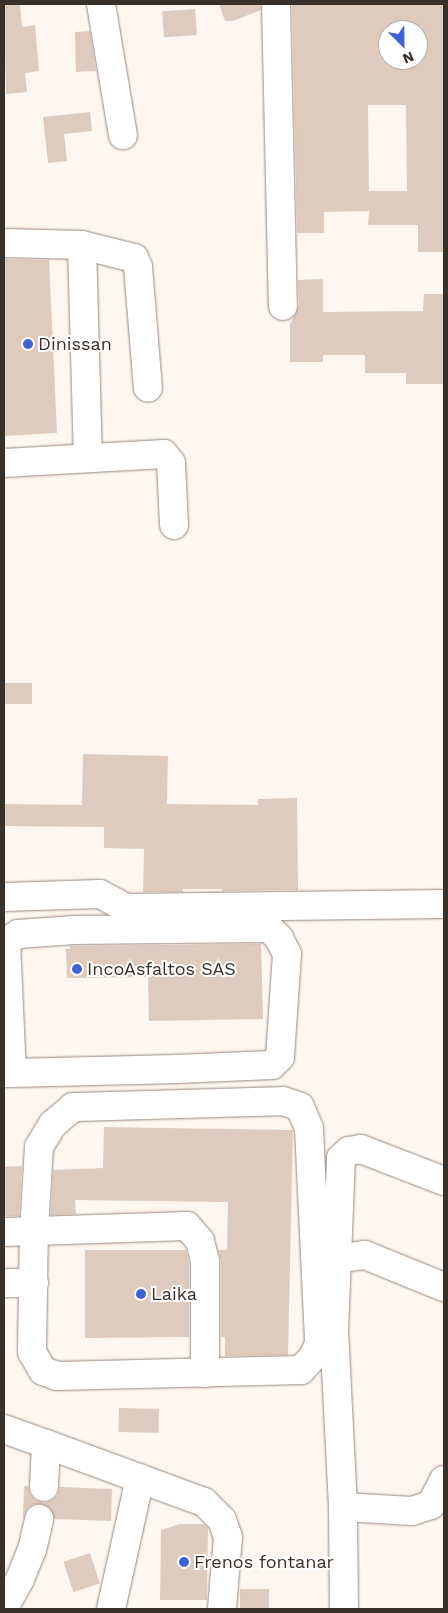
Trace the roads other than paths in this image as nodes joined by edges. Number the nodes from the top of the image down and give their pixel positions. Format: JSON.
{"nodes":[{"id":1,"x":101,"y":4,"type":"edge"},
{"id":2,"x":276,"y":4,"type":"edge"},
{"id":3,"x":123,"y":135,"type":"dead end"},
{"id":4,"x":4,"y":244,"type":"edge"},
{"id":5,"x":82,"y":245,"type":"junction"},
{"id":6,"x":283,"y":306,"type":"dead end"},
{"id":7,"x":148,"y":388,"type":"dead end"},
{"id":8,"x":88,"y":457,"type":"junction"},
{"id":9,"x":4,"y":463,"type":"edge"},
{"id":10,"x":174,"y":525,"type":"dead end"},
{"id":11,"x":4,"y":897,"type":"edge"},
{"id":12,"x":444,"y":904,"type":"edge"},
{"id":13,"x":8,"y":1073,"type":"edge"},
{"id":14,"x":444,"y":1180,"type":"edge"},
{"id":15,"x":4,"y":1232,"type":"edge"},
{"id":16,"x":34,"y":1232,"type":"junction"},
{"id":17,"x":336,"y":1259,"type":"junction"},
{"id":18,"x":4,"y":1283,"type":"edge"},
{"id":19,"x":34,"y":1283,"type":"junction"},
{"id":20,"x":444,"y":1287,"type":"edge"},
{"id":21,"x":205,"y":1373,"type":"junction"},
{"id":22,"x":4,"y":1429,"type":"edge"},
{"id":23,"x":46,"y":1444,"type":"junction"},
{"id":24,"x":140,"y":1478,"type":"junction"},
{"id":25,"x":444,"y":1480,"type":"edge"},
{"id":26,"x":44,"y":1487,"type":"dead end"},
{"id":27,"x":343,"y":1507,"type":"junction"},
{"id":28,"x":39,"y":1519,"type":"dead end"},
{"id":29,"x":4,"y":1608,"type":"edge"},
{"id":30,"x":16,"y":1609,"type":"edge"},
{"id":31,"x":111,"y":1609,"type":"edge"},
{"id":32,"x":222,"y":1609,"type":"edge"},
{"id":33,"x":344,"y":1609,"type":"edge"}],
"edges":[{"from":1,"to":3,"type":"street"},
{"from":2,"to":6,"type":"street"},
{"from":4,"to":5,"type":"street"},
{"from":5,"to":7,"type":"street"},
{"from":5,"to":8,"type":"street"},
{"from":8,"to":9,"type":"street"},
{"from":8,"to":10,"type":"street"},
{"from":11,"to":12,"type":"street"},
{"from":13,"to":13,"type":"street"},
{"from":14,"to":17,"type":"street"},
{"from":15,"to":16,"type":"street"},
{"from":16,"to":19,"type":"street"},
{"from":16,"to":21,"type":"street"},
{"from":16,"to":21,"type":"street"},
{"from":17,"to":20,"type":"street"},
{"from":17,"to":27,"type":"street"},
{"from":18,"to":19,"type":"street"},
{"from":19,"to":21,"type":"street"},
{"from":22,"to":23,"type":"street"},
{"from":23,"to":24,"type":"street"},
{"from":23,"to":26,"type":"street"},
{"from":24,"to":31,"type":"street"},
{"from":24,"to":32,"type":"street"},
{"from":25,"to":27,"type":"street"},
{"from":27,"to":33,"type":"street"},
{"from":28,"to":29,"type":"street"},
{"from":29,"to":30,"type":"street"}]}
